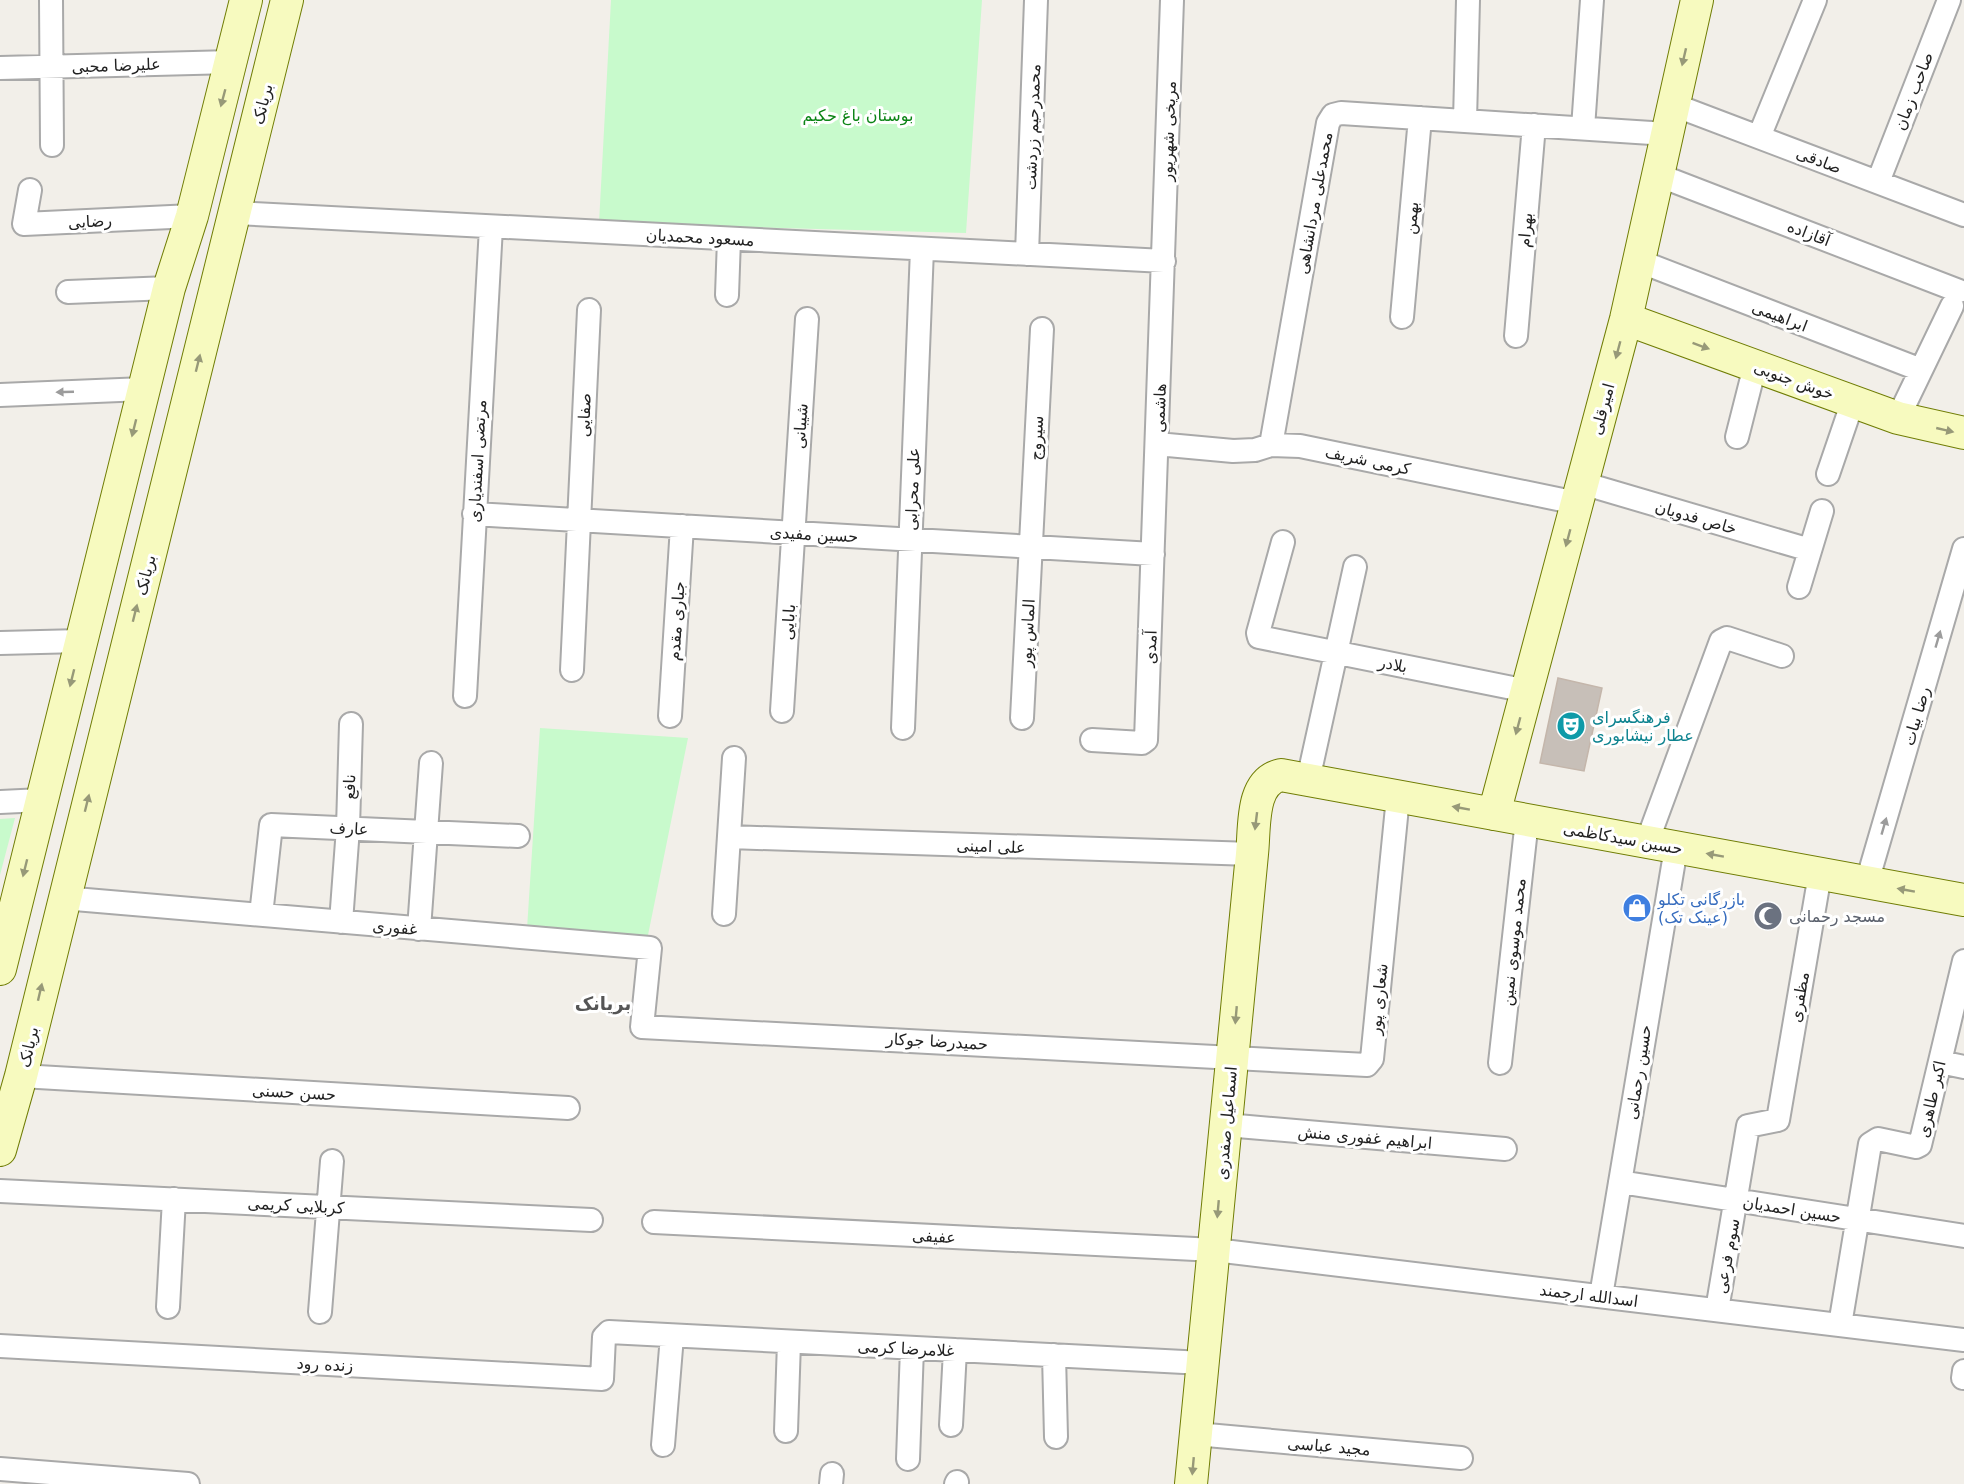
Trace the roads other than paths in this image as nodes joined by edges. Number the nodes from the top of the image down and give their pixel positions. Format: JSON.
{"nodes":[{"id":1,"x":51,"y":0,"type":"edge"},
{"id":2,"x":246,"y":0,"type":"edge"},
{"id":3,"x":287,"y":0,"type":"edge"},
{"id":4,"x":1036,"y":0,"type":"edge"},
{"id":5,"x":1172,"y":0,"type":"edge"},
{"id":6,"x":1468,"y":0,"type":"edge"},
{"id":7,"x":1592,"y":0,"type":"edge"},
{"id":8,"x":1697,"y":0,"type":"edge"},
{"id":9,"x":1815,"y":0,"type":"edge"},
{"id":10,"x":1949,"y":0,"type":"edge"},
{"id":11,"x":232,"y":62,"type":"junction"},
{"id":12,"x":51,"y":66,"type":"junction"},
{"id":13,"x":0,"y":68,"type":"edge"},
{"id":14,"x":1420,"y":118,"type":"junction"},
{"id":15,"x":1670,"y":119,"type":"junction"},
{"id":16,"x":1465,"y":121,"type":"junction"},
{"id":17,"x":1534,"y":125,"type":"junction"},
{"id":18,"x":1583,"y":128,"type":"junction"},
{"id":19,"x":1759,"y":137,"type":"junction"},
{"id":20,"x":52,"y":145,"type":"dead end"},
{"id":21,"x":1658,"y":175,"type":"junction"},
{"id":22,"x":1878,"y":182,"type":"junction"},
{"id":23,"x":30,"y":190,"type":"dead end"},
{"id":24,"x":236,"y":213,"type":"junction"},
{"id":25,"x":1964,"y":215,"type":"edge"},
{"id":26,"x":192,"y":216,"type":"junction"},
{"id":27,"x":491,"y":226,"type":"junction"},
{"id":28,"x":729,"y":239,"type":"junction"},
{"id":29,"x":922,"y":249,"type":"junction"},
{"id":30,"x":1027,"y":254,"type":"junction"},
{"id":31,"x":1164,"y":261,"type":"junction"},
{"id":32,"x":1639,"y":261,"type":"junction"},
{"id":33,"x":170,"y":288,"type":"junction"},
{"id":34,"x":68,"y":292,"type":"dead end"},
{"id":35,"x":727,"y":295,"type":"dead end"},
{"id":36,"x":589,"y":310,"type":"dead end"},
{"id":37,"x":1402,"y":317,"type":"dead end"},
{"id":38,"x":807,"y":319,"type":"dead end"},
{"id":39,"x":1626,"y":320,"type":"junction"},
{"id":40,"x":1042,"y":328,"type":"dead end"},
{"id":41,"x":1516,"y":336,"type":"dead end"},
{"id":42,"x":1755,"y":366,"type":"junction"},
{"id":43,"x":1921,"y":370,"type":"junction"},
{"id":44,"x":144,"y":389,"type":"junction"},
{"id":45,"x":0,"y":395,"type":"edge"},
{"id":46,"x":189,"y":400,"type":"junction"},
{"id":47,"x":1853,"y":401,"type":"junction"},
{"id":48,"x":1898,"y":418,"type":"junction"},
{"id":49,"x":1964,"y":433,"type":"edge"},
{"id":50,"x":1737,"y":437,"type":"dead end"},
{"id":51,"x":1157,"y":444,"type":"junction"},
{"id":52,"x":1271,"y":445,"type":"junction"},
{"id":53,"x":1828,"y":474,"type":"dead end"},
{"id":54,"x":1580,"y":493,"type":"junction"},
{"id":55,"x":1822,"y":511,"type":"dead end"},
{"id":56,"x":474,"y":514,"type":"junction"},
{"id":57,"x":580,"y":521,"type":"junction"},
{"id":58,"x":682,"y":526,"type":"junction"},
{"id":59,"x":794,"y":533,"type":"junction"},
{"id":60,"x":910,"y":540,"type":"junction"},
{"id":61,"x":1283,"y":542,"type":"dead end"},
{"id":62,"x":1031,"y":547,"type":"junction"},
{"id":63,"x":1964,"y":549,"type":"edge"},
{"id":64,"x":1810,"y":550,"type":"junction"},
{"id":65,"x":1154,"y":554,"type":"junction"},
{"id":66,"x":1354,"y":567,"type":"dead end"},
{"id":67,"x":1799,"y":587,"type":"dead end"},
{"id":68,"x":81,"y":641,"type":"junction"},
{"id":69,"x":0,"y":643,"type":"edge"},
{"id":70,"x":1336,"y":653,"type":"junction"},
{"id":71,"x":1782,"y":656,"type":"dead end"},
{"id":72,"x":572,"y":670,"type":"dead end"},
{"id":73,"x":1527,"y":691,"type":"junction"},
{"id":74,"x":465,"y":696,"type":"dead end"},
{"id":75,"x":782,"y":711,"type":"dead end"},
{"id":76,"x":670,"y":716,"type":"dead end"},
{"id":77,"x":1023,"y":718,"type":"dead end"},
{"id":78,"x":351,"y":724,"type":"dead end"},
{"id":79,"x":903,"y":728,"type":"dead end"},
{"id":80,"x":1092,"y":740,"type":"dead end"},
{"id":81,"x":734,"y":758,"type":"dead end"},
{"id":82,"x":431,"y":763,"type":"dead end"},
{"id":83,"x":1295,"y":778,"type":"junction"},
{"id":84,"x":1398,"y":797,"type":"junction"},
{"id":85,"x":42,"y":800,"type":"junction"},
{"id":86,"x":0,"y":802,"type":"edge"},
{"id":87,"x":1494,"y":814,"type":"junction"},
{"id":88,"x":1527,"y":820,"type":"junction"},
{"id":89,"x":348,"y":828,"type":"junction"},
{"id":90,"x":426,"y":832,"type":"junction"},
{"id":91,"x":518,"y":836,"type":"dead end"},
{"id":92,"x":729,"y":837,"type":"junction"},
{"id":93,"x":1661,"y":845,"type":"junction"},
{"id":94,"x":1252,"y":854,"type":"junction"},
{"id":95,"x":1820,"y":874,"type":"junction"},
{"id":96,"x":1867,"y":882,"type":"junction"},
{"id":97,"x":63,"y":898,"type":"junction"},
{"id":98,"x":1964,"y":900,"type":"edge"},
{"id":99,"x":724,"y":914,"type":"dead end"},
{"id":100,"x":261,"y":915,"type":"junction"},
{"id":101,"x":340,"y":922,"type":"junction"},
{"id":102,"x":419,"y":929,"type":"junction"},
{"id":103,"x":1964,"y":961,"type":"edge"},
{"id":104,"x":0,"y":969,"type":"edge"},
{"id":105,"x":642,"y":1027,"type":"joint"},
{"id":106,"x":1233,"y":1056,"type":"junction"},
{"id":107,"x":1940,"y":1062,"type":"junction"},
{"id":108,"x":1500,"y":1063,"type":"dead end"},
{"id":109,"x":1964,"y":1067,"type":"edge"},
{"id":110,"x":21,"y":1076,"type":"junction"},
{"id":111,"x":568,"y":1108,"type":"dead end"},
{"id":112,"x":1778,"y":1120,"type":"joint"},
{"id":113,"x":1226,"y":1125,"type":"junction"},
{"id":114,"x":1505,"y":1149,"type":"dead end"},
{"id":115,"x":0,"y":1150,"type":"edge"},
{"id":116,"x":332,"y":1161,"type":"dead end"},
{"id":117,"x":1620,"y":1182,"type":"junction"},
{"id":118,"x":0,"y":1191,"type":"edge"},
{"id":119,"x":174,"y":1199,"type":"junction"},
{"id":120,"x":1737,"y":1200,"type":"junction"},
{"id":121,"x":328,"y":1206,"type":"junction"},
{"id":122,"x":1858,"y":1219,"type":"junction"},
{"id":123,"x":591,"y":1220,"type":"dead end"},
{"id":124,"x":654,"y":1222,"type":"dead end"},
{"id":125,"x":1964,"y":1236,"type":"edge"},
{"id":126,"x":1215,"y":1250,"type":"junction"},
{"id":127,"x":1601,"y":1296,"type":"junction"},
{"id":128,"x":168,"y":1307,"type":"dead end"},
{"id":129,"x":1717,"y":1310,"type":"junction"},
{"id":130,"x":320,"y":1312,"type":"dead end"},
{"id":131,"x":1840,"y":1325,"type":"junction"},
{"id":132,"x":609,"y":1332,"type":"joint"},
{"id":133,"x":672,"y":1336,"type":"junction"},
{"id":134,"x":1964,"y":1340,"type":"edge"},
{"id":135,"x":789,"y":1342,"type":"junction"},
{"id":136,"x":0,"y":1346,"type":"edge"},
{"id":137,"x":912,"y":1348,"type":"junction"},
{"id":138,"x":955,"y":1350,"type":"junction"},
{"id":139,"x":1054,"y":1355,"type":"junction"},
{"id":140,"x":1203,"y":1363,"type":"junction"},
{"id":141,"x":951,"y":1425,"type":"dead end"},
{"id":142,"x":786,"y":1431,"type":"dead end"},
{"id":143,"x":1196,"y":1434,"type":"junction"},
{"id":144,"x":1056,"y":1437,"type":"dead end"},
{"id":145,"x":663,"y":1445,"type":"dead end"},
{"id":146,"x":1461,"y":1458,"type":"dead end"},
{"id":147,"x":908,"y":1459,"type":"dead end"},
{"id":148,"x":0,"y":1469,"type":"edge"},
{"id":149,"x":188,"y":1484,"type":"edge"},
{"id":150,"x":1191,"y":1484,"type":"edge"}],
"edges":[{"from":1,"to":12,"type":"street"},
{"from":2,"to":11,"type":"main road"},
{"from":3,"to":24,"type":"main road","name":"بریانک"},
{"from":4,"to":30,"type":"street","name":"محمدرحیم زردشت"},
{"from":5,"to":31,"type":"street","name":"مریخی شهریور"},
{"from":6,"to":16,"type":"street"},
{"from":7,"to":18,"type":"street"},
{"from":8,"to":15,"type":"main road","name":"امیرقلی","one_way":true},
{"from":9,"to":19,"type":"street"},
{"from":10,"to":22,"type":"street","name":"صاحب زمان"},
{"from":11,"to":12,"type":"street","name":"علیرضا محبی"},
{"from":11,"to":26,"type":"main road","one_way":true},
{"from":12,"to":13,"type":"street","name":"علیرضا محبی"},
{"from":12,"to":20,"type":"street"},
{"from":14,"to":16,"type":"street","name":"محمدعلی مردانشاهی"},
{"from":14,"to":37,"type":"street","name":"بهمن"},
{"from":14,"to":52,"type":"street","name":"محمدعلی مردانشاهی"},
{"from":15,"to":18,"type":"street","name":"محمدعلی مردانشاهی"},
{"from":15,"to":19,"type":"street","name":"صادقی"},
{"from":15,"to":21,"type":"main road","name":"امیرقلی"},
{"from":16,"to":17,"type":"street","name":"محمدعلی مردانشاهی"},
{"from":17,"to":18,"type":"street","name":"محمدعلی مردانشاهی"},
{"from":17,"to":41,"type":"street","name":"بهرام"},
{"from":19,"to":22,"type":"street","name":"صادقی"},
{"from":21,"to":32,"type":"main road","name":"امیرقلی"},
{"from":21,"to":43,"type":"street","name":"آقازاده"},
{"from":22,"to":25,"type":"street","name":"صادقی"},
{"from":23,"to":26,"type":"street","name":"رضایی"},
{"from":24,"to":27,"type":"street","name":"مسعود محمدیان"},
{"from":46,"to":24,"type":"main road","name":"بریانک","one_way":true},
{"from":26,"to":33,"type":"main road"},
{"from":27,"to":28,"type":"street","name":"مسعود محمدیان"},
{"from":27,"to":56,"type":"street","name":"مرتضی اسفندیاری"},
{"from":28,"to":29,"type":"street","name":"مسعود محمدیان"},
{"from":28,"to":35,"type":"street"},
{"from":29,"to":30,"type":"street","name":"مسعود محمدیان"},
{"from":29,"to":60,"type":"street","name":"علی محرابی"},
{"from":30,"to":31,"type":"street","name":"مسعود محمدیان"},
{"from":31,"to":51,"type":"street","name":"هاشمی"},
{"from":32,"to":39,"type":"main road","name":"امیرقلی"},
{"from":32,"to":43,"type":"street","name":"ابراهیمی"},
{"from":33,"to":34,"type":"street"},
{"from":33,"to":44,"type":"main road"},
{"from":36,"to":57,"type":"street","name":"صفایی"},
{"from":38,"to":59,"type":"street","name":"شیبانی"},
{"from":39,"to":42,"type":"main road","name":"خوش جنوبی","one_way":true},
{"from":39,"to":54,"type":"main road","name":"امیرقلی","one_way":true},
{"from":40,"to":62,"type":"street","name":"سیروج"},
{"from":42,"to":47,"type":"main road","name":"خوش جنوبی"},
{"from":42,"to":50,"type":"street"},
{"from":43,"to":48,"type":"street"},
{"from":44,"to":45,"type":"street","one_way":true},
{"from":44,"to":46,"type":"main road"},
{"from":44,"to":68,"type":"main road","one_way":true},
{"from":97,"to":46,"type":"main road","name":"بریانک","one_way":true},
{"from":47,"to":48,"type":"main road","name":"خوش جنوبی"},
{"from":47,"to":53,"type":"street"},
{"from":48,"to":49,"type":"main road","name":"خوش جنوبی","one_way":true},
{"from":51,"to":52,"type":"street","name":"کرمی شریف"},
{"from":51,"to":65,"type":"street","name":"هاشمی"},
{"from":52,"to":54,"type":"street","name":"کرمی شریف"},
{"from":54,"to":64,"type":"street","name":"خاص فدویان"},
{"from":54,"to":73,"type":"main road","name":"امیرقلی","one_way":true},
{"from":55,"to":64,"type":"street"},
{"from":56,"to":57,"type":"street","name":"حسین مفیدی"},
{"from":56,"to":74,"type":"street","name":"مرتضی اسفندیاری"},
{"from":57,"to":58,"type":"street","name":"حسین مفیدی"},
{"from":57,"to":72,"type":"street","name":"صفایی"},
{"from":58,"to":59,"type":"street","name":"حسین مفیدی"},
{"from":58,"to":76,"type":"street","name":"جباری مقدم"},
{"from":59,"to":60,"type":"street","name":"حسین مفیدی"},
{"from":59,"to":75,"type":"street","name":"بابایی"},
{"from":60,"to":62,"type":"street","name":"حسین مفیدی"},
{"from":60,"to":79,"type":"street","name":"علی محرابی"},
{"from":61,"to":70,"type":"street","name":"بلادر"},
{"from":62,"to":65,"type":"street","name":"حسین مفیدی"},
{"from":62,"to":77,"type":"street","name":"الماس پور"},
{"from":96,"to":63,"type":"street","name":"رضا بیات","one_way":true},
{"from":64,"to":67,"type":"street"},
{"from":65,"to":80,"type":"street","name":"آمدی"},
{"from":66,"to":70,"type":"street"},
{"from":68,"to":69,"type":"street"},
{"from":68,"to":85,"type":"main road","one_way":true},
{"from":70,"to":73,"type":"street","name":"بلادر"},
{"from":70,"to":83,"type":"street"},
{"from":71,"to":93,"type":"street","name":"حسین رحمانی"},
{"from":73,"to":87,"type":"main road","name":"امیرقلی","one_way":true},
{"from":78,"to":89,"type":"street","name":"نافع"},
{"from":81,"to":92,"type":"street"},
{"from":82,"to":90,"type":"street"},
{"from":83,"to":84,"type":"main road","name":"حسین سیدکاظمی"},
{"from":83,"to":94,"type":"main road","name":"اسماعیل صفدری","one_way":true},
{"from":87,"to":84,"type":"main road","name":"حسین سیدکاظمی","one_way":true},
{"from":84,"to":106,"type":"street","name":"شعاری پور"},
{"from":85,"to":86,"type":"street"},
{"from":85,"to":104,"type":"main road","one_way":true},
{"from":87,"to":88,"type":"main road","name":"حسین سیدکاظمی"},
{"from":88,"to":93,"type":"main road","name":"حسین سیدکاظمی"},
{"from":88,"to":108,"type":"street","name":"محمد موسوی نمین"},
{"from":89,"to":90,"type":"street","name":"عارف"},
{"from":89,"to":100,"type":"street","name":"عارف"},
{"from":89,"to":101,"type":"street","name":"نافع"},
{"from":90,"to":91,"type":"street","name":"عارف"},
{"from":90,"to":102,"type":"street"},
{"from":92,"to":94,"type":"street","name":"علی امینی"},
{"from":92,"to":99,"type":"street"},
{"from":95,"to":93,"type":"main road","name":"حسین سیدکاظمی","one_way":true},
{"from":93,"to":117,"type":"street","name":"حسین رحمانی"},
{"from":94,"to":106,"type":"main road","name":"اسماعیل صفدری","one_way":true},
{"from":95,"to":96,"type":"main road","name":"حسین سیدکاظمی"},
{"from":95,"to":112,"type":"street","name":"مظفری"},
{"from":98,"to":96,"type":"main road","name":"حسین سیدکاظمی","one_way":true},
{"from":97,"to":100,"type":"street","name":"غفوری"},
{"from":110,"to":97,"type":"main road","name":"بریانک","one_way":true},
{"from":100,"to":101,"type":"street","name":"غفوری"},
{"from":101,"to":102,"type":"street","name":"غفوری"},
{"from":102,"to":105,"type":"street","name":"غفوری"},
{"from":103,"to":107,"type":"street","name":"اکبر طاهری"},
{"from":105,"to":106,"type":"street","name":"حمیدرضا جوکار"},
{"from":106,"to":113,"type":"main road","name":"اسماعیل صفدری"},
{"from":107,"to":109,"type":"street"},
{"from":107,"to":122,"type":"street","name":"اکبر طاهری"},
{"from":110,"to":111,"type":"street","name":"حسن حسنی"},
{"from":110,"to":115,"type":"main road","name":"بریانک"},
{"from":112,"to":120,"type":"street","name":"سوم فرعی"},
{"from":113,"to":114,"type":"street","name":"ابراهیم غفوری منش"},
{"from":113,"to":126,"type":"main road","name":"اسماعیل صفدری","one_way":true},
{"from":116,"to":121,"type":"street"},
{"from":117,"to":120,"type":"street","name":"حسین احمدیان"},
{"from":117,"to":127,"type":"street","name":"حسین رحمانی"},
{"from":118,"to":119,"type":"street","name":"کربلایی کریمی"},
{"from":119,"to":121,"type":"street","name":"کربلایی کریمی"},
{"from":119,"to":128,"type":"street"},
{"from":120,"to":122,"type":"street","name":"حسین احمدیان"},
{"from":120,"to":129,"type":"street","name":"سوم فرعی"},
{"from":121,"to":123,"type":"street","name":"کربلایی کریمی"},
{"from":121,"to":130,"type":"street"},
{"from":122,"to":125,"type":"street","name":"حسین احمدیان"},
{"from":122,"to":131,"type":"street"},
{"from":124,"to":126,"type":"street","name":"عفیفی"},
{"from":126,"to":127,"type":"street","name":"اسدالله ارجمند"},
{"from":126,"to":140,"type":"main road","name":"اسماعیل صفدری"},
{"from":127,"to":129,"type":"street","name":"اسدالله ارجمند"},
{"from":129,"to":131,"type":"street","name":"اسدالله ارجمند"},
{"from":131,"to":134,"type":"street","name":"اسدالله ارجمند"},
{"from":132,"to":133,"type":"street","name":"غلامرضا کرمی"},
{"from":132,"to":136,"type":"street","name":"زنده رود"},
{"from":133,"to":135,"type":"street","name":"غلامرضا کرمی"},
{"from":133,"to":145,"type":"street"},
{"from":135,"to":137,"type":"street","name":"غلامرضا کرمی"},
{"from":135,"to":142,"type":"street"},
{"from":137,"to":138,"type":"street","name":"غلامرضا کرمی"},
{"from":137,"to":147,"type":"street"},
{"from":138,"to":139,"type":"street","name":"غلامرضا کرمی"},
{"from":138,"to":141,"type":"street"},
{"from":139,"to":140,"type":"street","name":"غلامرضا کرمی"},
{"from":139,"to":144,"type":"street"},
{"from":140,"to":143,"type":"main road","name":"اسماعیل صفدری"},
{"from":143,"to":146,"type":"street","name":"مجید عباسی"},
{"from":143,"to":150,"type":"main road","name":"اسماعیل صفدری","one_way":true},
{"from":148,"to":149,"type":"street"}]}
